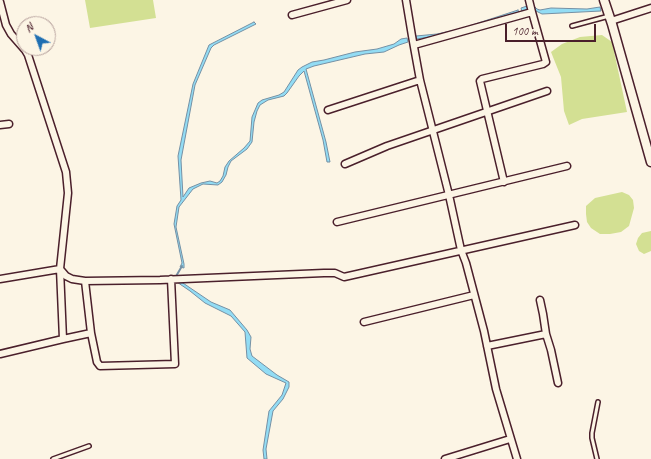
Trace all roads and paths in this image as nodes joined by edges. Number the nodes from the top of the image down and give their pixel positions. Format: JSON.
{"nodes":[{"id":1,"x":347,"y":0,"type":"edge"},
{"id":2,"x":406,"y":0,"type":"edge"},
{"id":3,"x":604,"y":0,"type":"edge"},
{"id":4,"x":0,"y":2,"type":"edge"},
{"id":5,"x":530,"y":6,"type":"edge"},
{"id":6,"x":651,"y":8,"type":"edge"},
{"id":7,"x":292,"y":15,"type":"dead end"},
{"id":8,"x":609,"y":16,"type":"junction"},
{"id":9,"x":572,"y":26,"type":"dead end"},
{"id":10,"x":413,"y":41,"type":"junction"},
{"id":11,"x":420,"y":80,"type":"junction"},
{"id":12,"x":547,"y":91,"type":"dead end"},
{"id":13,"x":328,"y":110,"type":"dead end"},
{"id":14,"x":486,"y":112,"type":"junction"},
{"id":15,"x":9,"y":124,"type":"dead end"},
{"id":16,"x":0,"y":125,"type":"edge"},
{"id":17,"x":432,"y":131,"type":"junction"},
{"id":18,"x":651,"y":162,"type":"edge"},
{"id":19,"x":345,"y":164,"type":"dead end"},
{"id":20,"x":567,"y":166,"type":"dead end"},
{"id":21,"x":504,"y":182,"type":"junction"},
{"id":22,"x":449,"y":195,"type":"junction"},
{"id":23,"x":337,"y":222,"type":"dead end"},
{"id":24,"x":575,"y":225,"type":"dead end"},
{"id":25,"x":461,"y":250,"type":"junction"},
{"id":26,"x":60,"y":269,"type":"junction"},
{"id":27,"x":0,"y":279,"type":"edge"},
{"id":28,"x":173,"y":279,"type":"junction"},
{"id":29,"x":85,"y":281,"type":"junction"},
{"id":30,"x":474,"y":294,"type":"junction"},
{"id":31,"x":540,"y":300,"type":"dead end"},
{"id":32,"x":364,"y":322,"type":"dead end"},
{"id":33,"x":91,"y":333,"type":"junction"},
{"id":34,"x":546,"y":334,"type":"junction"},
{"id":35,"x":63,"y":339,"type":"junction"},
{"id":36,"x":487,"y":346,"type":"junction"},
{"id":37,"x":0,"y":354,"type":"edge"},
{"id":38,"x":558,"y":383,"type":"dead end"},
{"id":39,"x":598,"y":402,"type":"dead end"},
{"id":40,"x":510,"y":439,"type":"junction"},
{"id":41,"x":89,"y":446,"type":"dead end"},
{"id":42,"x":53,"y":459,"type":"edge"},
{"id":43,"x":445,"y":459,"type":"edge"},
{"id":44,"x":517,"y":459,"type":"edge"},
{"id":45,"x":597,"y":459,"type":"edge"}],
"edges":[{"from":1,"to":7,"type":"street"},
{"from":2,"to":10,"type":"street"},
{"from":3,"to":8,"type":"street"},
{"from":4,"to":26,"type":"street"},
{"from":5,"to":10,"type":"street"},
{"from":5,"to":14,"type":"street"},
{"from":6,"to":8,"type":"street"},
{"from":8,"to":9,"type":"lane"},
{"from":8,"to":18,"type":"street"},
{"from":10,"to":11,"type":"street"},
{"from":11,"to":13,"type":"street"},
{"from":11,"to":17,"type":"street"},
{"from":12,"to":14,"type":"street"},
{"from":14,"to":17,"type":"street"},
{"from":14,"to":21,"type":"street"},
{"from":15,"to":16,"type":"street"},
{"from":17,"to":19,"type":"street"},
{"from":17,"to":22,"type":"street"},
{"from":20,"to":21,"type":"street"},
{"from":21,"to":22,"type":"street"},
{"from":22,"to":23,"type":"street"},
{"from":22,"to":25,"type":"street"},
{"from":24,"to":25,"type":"street"},
{"from":25,"to":28,"type":"street"},
{"from":25,"to":30,"type":"street"},
{"from":26,"to":27,"type":"street"},
{"from":26,"to":29,"type":"street"},
{"from":26,"to":35,"type":"street"},
{"from":28,"to":29,"type":"street"},
{"from":28,"to":33,"type":"street"},
{"from":29,"to":33,"type":"street"},
{"from":30,"to":32,"type":"street"},
{"from":30,"to":36,"type":"street"},
{"from":31,"to":34,"type":"street"},
{"from":33,"to":35,"type":"street"},
{"from":34,"to":36,"type":"street"},
{"from":34,"to":38,"type":"street"},
{"from":35,"to":37,"type":"street"},
{"from":36,"to":40,"type":"street"},
{"from":39,"to":45,"type":"lane"},
{"from":40,"to":43,"type":"street"},
{"from":40,"to":44,"type":"street"},
{"from":41,"to":42,"type":"lane"}]}
